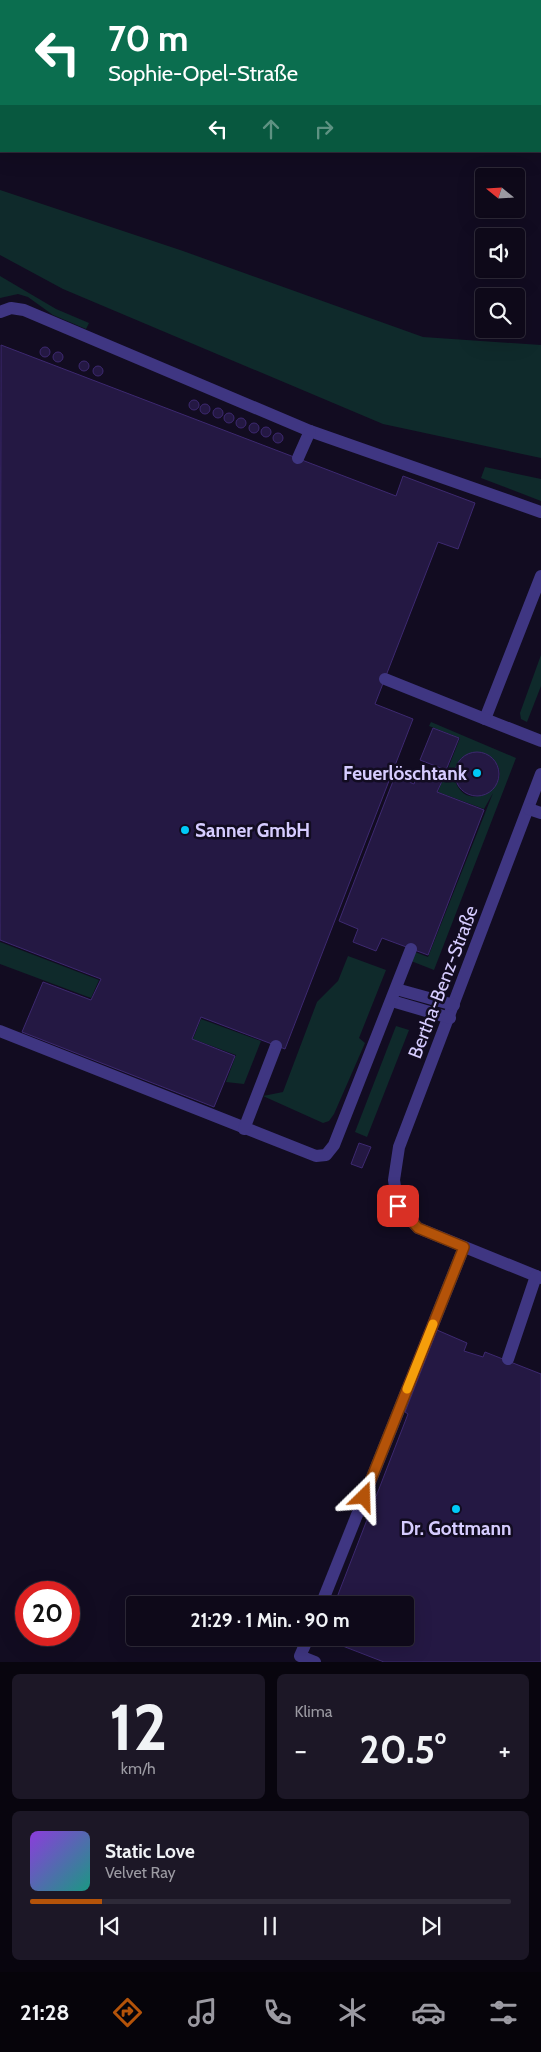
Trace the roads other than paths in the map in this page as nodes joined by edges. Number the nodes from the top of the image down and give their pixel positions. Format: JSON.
{"nodes":[{"id":1,"x":0,"y":312,"type":"edge"},
{"id":2,"x":310,"y":431,"type":"junction"},
{"id":3,"x":298,"y":458,"type":"dead end"},
{"id":4,"x":541,"y":512,"type":"edge"},
{"id":5,"x":541,"y":576,"type":"edge"},
{"id":6,"x":385,"y":679,"type":"dead end"},
{"id":7,"x":485,"y":719,"type":"junction"},
{"id":8,"x":541,"y":741,"type":"edge"},
{"id":9,"x":541,"y":774,"type":"edge"},
{"id":10,"x":528,"y":808,"type":"junction"},
{"id":11,"x":541,"y":813,"type":"edge"},
{"id":12,"x":412,"y":949,"type":"dead end"},
{"id":13,"x":394,"y":995,"type":"junction"},
{"id":14,"x":454,"y":1006,"type":"junction"},
{"id":15,"x":450,"y":1018,"type":"junction"},
{"id":16,"x":0,"y":1031,"type":"edge"},
{"id":17,"x":276,"y":1046,"type":"dead end"},
{"id":18,"x":244,"y":1129,"type":"junction"},
{"id":19,"x":464,"y":1247,"type":"junction"},
{"id":20,"x":539,"y":1277,"type":"edge"},
{"id":21,"x":508,"y":1359,"type":"dead end"},
{"id":22,"x":325,"y":1596,"type":"edge"},
{"id":23,"x":304,"y":1646,"type":"edge"},
{"id":24,"x":315,"y":1662,"type":"edge"}],
"edges":[{"from":1,"to":2,"type":"street"},
{"from":2,"to":3,"type":"street"},
{"from":2,"to":4,"type":"street"},
{"from":5,"to":7,"type":"street"},
{"from":6,"to":7,"type":"street"},
{"from":7,"to":8,"type":"street"},
{"from":9,"to":10,"type":"street","name":"Bertha-Benz-Straße"},
{"from":10,"to":11,"type":"street"},
{"from":10,"to":14,"type":"street","name":"Bertha-Benz-Straße"},
{"from":12,"to":13,"type":"street"},
{"from":13,"to":14,"type":"street"},
{"from":13,"to":15,"type":"street"},
{"from":13,"to":18,"type":"street"},
{"from":14,"to":15,"type":"street","name":"Bertha-Benz-Straße"},
{"from":15,"to":19,"type":"street","name":"Bertha-Benz-Straße"},
{"from":16,"to":18,"type":"street"},
{"from":17,"to":18,"type":"street"},
{"from":19,"to":20,"type":"street"},
{"from":19,"to":22,"type":"street"},
{"from":20,"to":21,"type":"street"},
{"from":23,"to":24,"type":"street"}]}
